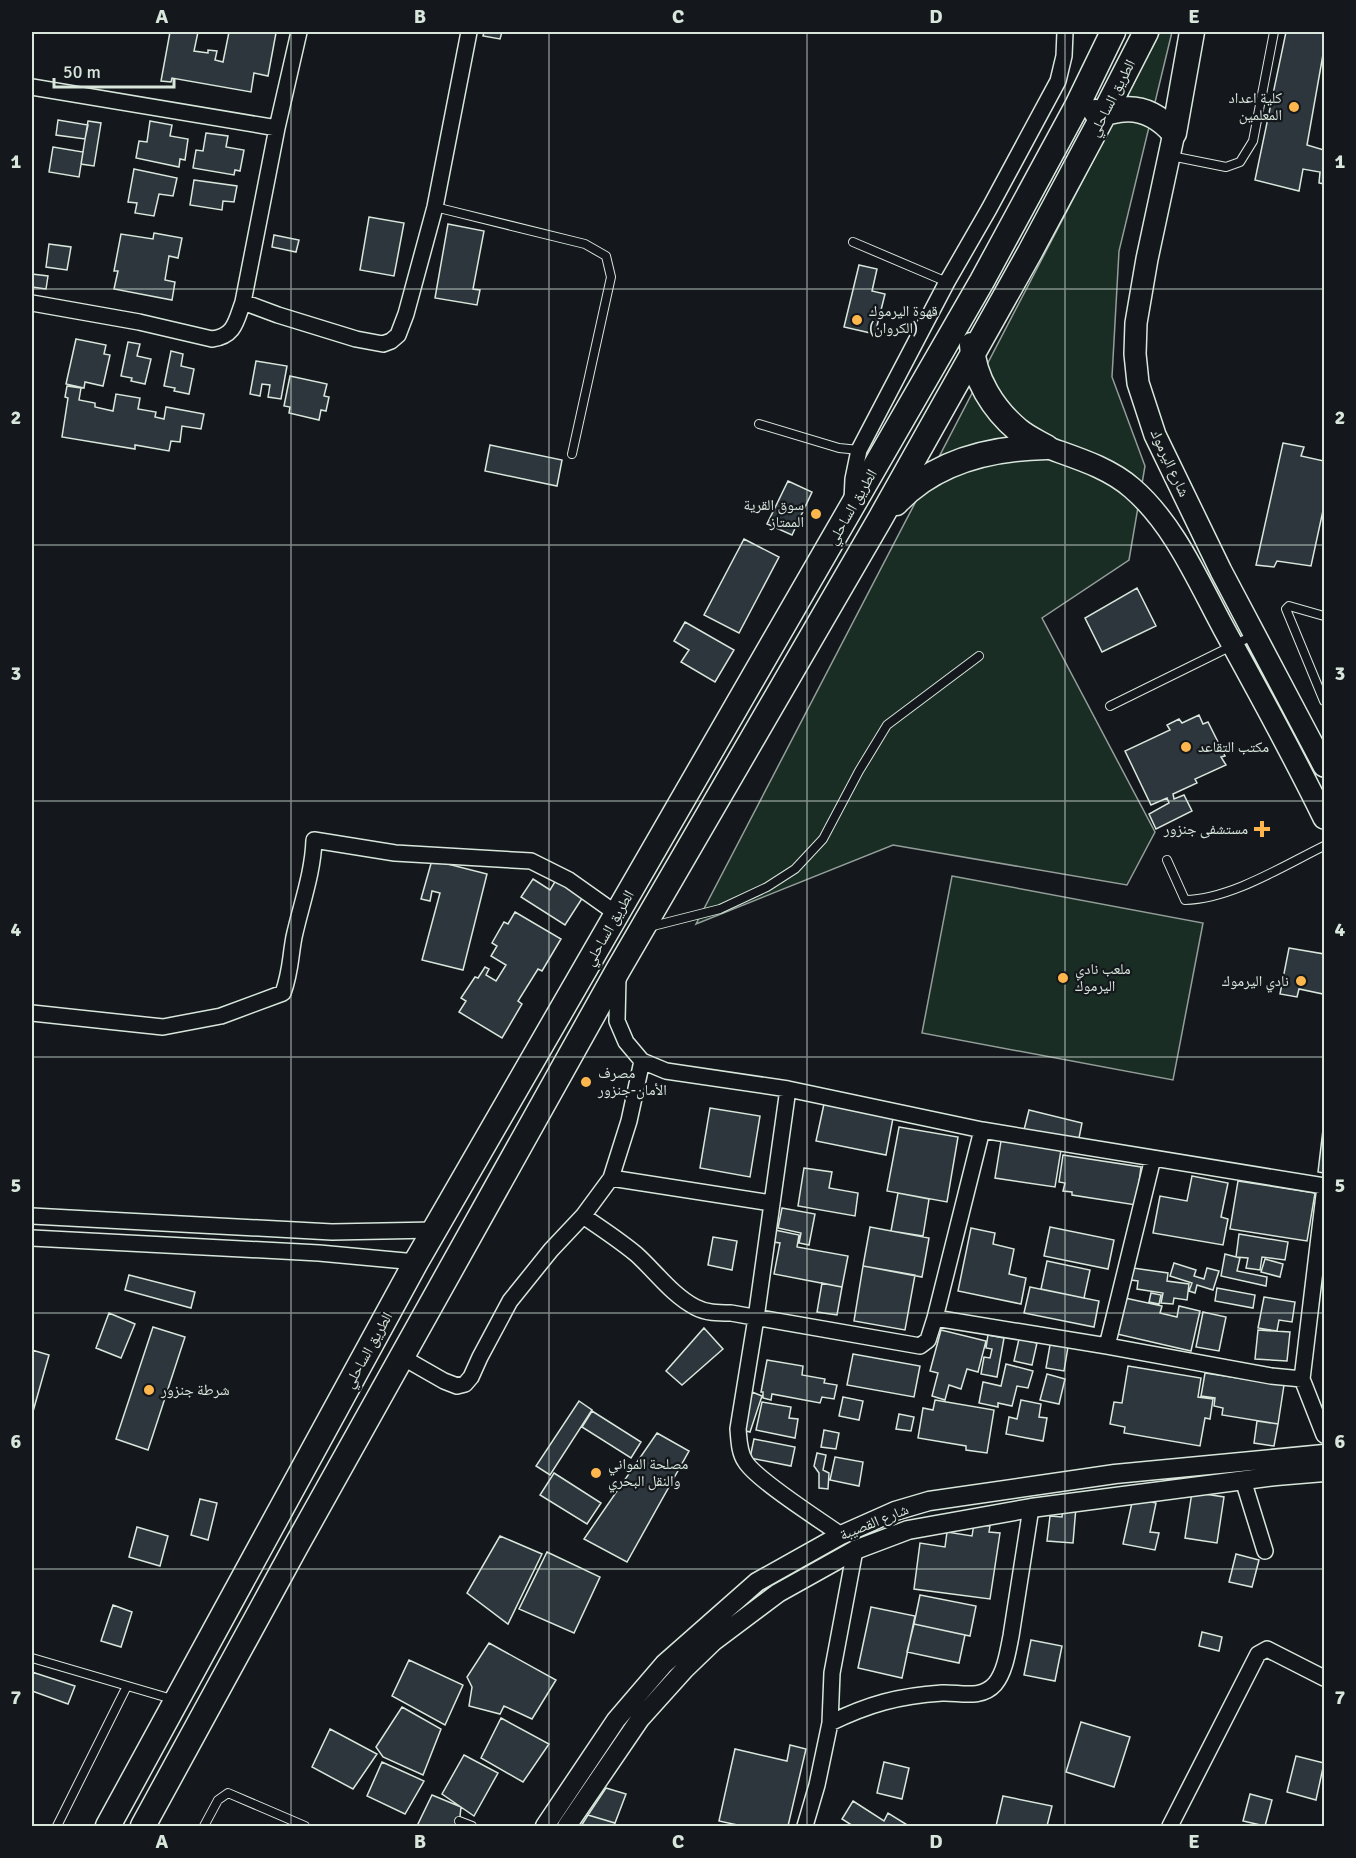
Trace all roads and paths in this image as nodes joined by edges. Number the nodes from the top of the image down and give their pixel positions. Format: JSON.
{"nodes":[{"id":1,"x":299,"y":32,"type":"edge"},
{"id":2,"x":469,"y":32,"type":"edge"},
{"id":3,"x":1065,"y":32,"type":"edge"},
{"id":4,"x":1113,"y":32,"type":"edge"},
{"id":5,"x":1146,"y":32,"type":"edge"},
{"id":6,"x":1192,"y":32,"type":"edge"},
{"id":7,"x":1275,"y":32,"type":"edge"},
{"id":8,"x":32,"y":89,"type":"edge"},
{"id":9,"x":1077,"y":106,"type":"junction"},
{"id":10,"x":1104,"y":114,"type":"junction"},
{"id":11,"x":277,"y":128,"type":"junction"},
{"id":12,"x":1172,"y":145,"type":"junction"},
{"id":13,"x":435,"y":207,"type":"junction"},
{"id":14,"x":853,"y":242,"type":"dead end"},
{"id":15,"x":982,"y":281,"type":"junction"},
{"id":16,"x":947,"y":282,"type":"junction"},
{"id":17,"x":243,"y":302,"type":"junction"},
{"id":18,"x":32,"y":303,"type":"edge"},
{"id":19,"x":973,"y":352,"type":"junction"},
{"id":20,"x":759,"y":424,"type":"dead end"},
{"id":21,"x":1046,"y":447,"type":"junction"},
{"id":22,"x":859,"y":450,"type":"junction"},
{"id":23,"x":572,"y":454,"type":"dead end"},
{"id":24,"x":852,"y":507,"type":"junction"},
{"id":25,"x":880,"y":519,"type":"junction"},
{"id":26,"x":1324,"y":616,"type":"edge"},
{"id":27,"x":1256,"y":634,"type":"junction"},
{"id":28,"x":1233,"y":645,"type":"junction"},
{"id":29,"x":979,"y":656,"type":"dead end"},
{"id":30,"x":1324,"y":701,"type":"edge"},
{"id":31,"x":1110,"y":706,"type":"dead end"},
{"id":32,"x":1323,"y":762,"type":"edge"},
{"id":33,"x":1324,"y":818,"type":"edge"},
{"id":34,"x":1324,"y":846,"type":"edge"},
{"id":35,"x":1167,"y":860,"type":"dead end"},
{"id":36,"x":617,"y":914,"type":"junction"},
{"id":37,"x":642,"y":929,"type":"junction"},
{"id":38,"x":618,"y":970,"type":"junction"},
{"id":39,"x":32,"y":1014,"type":"edge"},
{"id":40,"x":642,"y":1061,"type":"junction"},
{"id":41,"x":788,"y":1089,"type":"junction"},
{"id":42,"x":982,"y":1130,"type":"junction"},
{"id":43,"x":1153,"y":1158,"type":"junction"},
{"id":44,"x":611,"y":1178,"type":"junction"},
{"id":45,"x":1324,"y":1186,"type":"edge"},
{"id":46,"x":1324,"y":1195,"type":"edge"},
{"id":47,"x":771,"y":1203,"type":"junction"},
{"id":48,"x":32,"y":1216,"type":"edge"},
{"id":49,"x":583,"y":1216,"type":"junction"},
{"id":50,"x":434,"y":1230,"type":"junction"},
{"id":51,"x":32,"y":1238,"type":"edge"},
{"id":52,"x":416,"y":1262,"type":"junction"},
{"id":53,"x":756,"y":1318,"type":"junction"},
{"id":54,"x":935,"y":1318,"type":"junction"},
{"id":55,"x":1107,"y":1346,"type":"junction"},
{"id":56,"x":402,"y":1357,"type":"junction"},
{"id":57,"x":1302,"y":1379,"type":"junction"},
{"id":58,"x":1324,"y":1435,"type":"edge"},
{"id":59,"x":1324,"y":1454,"type":"edge"},
{"id":60,"x":1324,"y":1472,"type":"edge"},
{"id":61,"x":1243,"y":1480,"type":"junction"},
{"id":62,"x":1031,"y":1508,"type":"junction"},
{"id":63,"x":841,"y":1535,"type":"junction"},
{"id":64,"x":855,"y":1550,"type":"junction"},
{"id":65,"x":1265,"y":1551,"type":"dead end"},
{"id":66,"x":32,"y":1658,"type":"edge"},
{"id":67,"x":1324,"y":1678,"type":"edge"},
{"id":68,"x":128,"y":1686,"type":"junction"},
{"id":69,"x":177,"y":1701,"type":"junction"},
{"id":70,"x":830,"y":1722,"type":"junction"},
{"id":71,"x":459,"y":1821,"type":"dead end"},
{"id":72,"x":57,"y":1827,"type":"edge"},
{"id":73,"x":108,"y":1827,"type":"edge"},
{"id":74,"x":143,"y":1827,"type":"edge"},
{"id":75,"x":204,"y":1827,"type":"edge"},
{"id":76,"x":305,"y":1827,"type":"edge"},
{"id":77,"x":472,"y":1827,"type":"edge"},
{"id":78,"x":545,"y":1827,"type":"edge"},
{"id":79,"x":567,"y":1827,"type":"edge"},
{"id":80,"x":805,"y":1827,"type":"edge"},
{"id":81,"x":1170,"y":1827,"type":"edge"}],
"edges":[{"from":1,"to":11,"type":"street"},
{"from":2,"to":13,"type":"street"},
{"from":3,"to":16,"type":"street"},
{"from":4,"to":9,"type":"highway","name":"الطريق الساحلي"},
{"from":5,"to":10,"type":"highway","name":"الطريق الساحلي"},
{"from":6,"to":12,"type":"highway"},
{"from":7,"to":12,"type":"lane"},
{"from":8,"to":11,"type":"street"},
{"from":9,"to":10,"type":"highway"},
{"from":9,"to":15,"type":"highway","name":"الطريق الساحلي"},
{"from":10,"to":12,"type":"highway"},
{"from":10,"to":19,"type":"highway","name":"الطريق الساحلي"},
{"from":11,"to":17,"type":"street"},
{"from":12,"to":27,"type":"main road","name":"شارع اليرموك"},
{"from":13,"to":17,"type":"street"},
{"from":13,"to":23,"type":"lane"},
{"from":14,"to":16,"type":"lane"},
{"from":15,"to":19,"type":"highway"},
{"from":15,"to":24,"type":"highway","name":"الطريق الساحلي"},
{"from":16,"to":22,"type":"street"},
{"from":17,"to":18,"type":"street"},
{"from":19,"to":21,"type":"highway"},
{"from":19,"to":25,"type":"highway","name":"الطريق الساحلي"},
{"from":20,"to":22,"type":"lane"},
{"from":21,"to":25,"type":"highway"},
{"from":21,"to":28,"type":"main road"},
{"from":22,"to":24,"type":"street"},
{"from":24,"to":36,"type":"highway","name":"الطريق الساحلي"},
{"from":25,"to":37,"type":"highway","name":"الطريق الساحلي"},
{"from":26,"to":30,"type":"lane"},
{"from":27,"to":28,"type":"lane"},
{"from":27,"to":32,"type":"main road","name":"شارع اليرموك"},
{"from":28,"to":31,"type":"lane"},
{"from":28,"to":33,"type":"main road"},
{"from":29,"to":37,"type":"lane"},
{"from":34,"to":35,"type":"lane"},
{"from":36,"to":39,"type":"street"},
{"from":36,"to":50,"type":"highway","name":"الطريق الساحلي"},
{"from":37,"to":38,"type":"highway","name":"الطريق الساحلي"},
{"from":38,"to":40,"type":"street"},
{"from":38,"to":56,"type":"highway","name":"الطريق الساحلي"},
{"from":40,"to":41,"type":"street"},
{"from":40,"to":44,"type":"street"},
{"from":41,"to":42,"type":"street"},
{"from":41,"to":47,"type":"street"},
{"from":42,"to":43,"type":"street"},
{"from":42,"to":54,"type":"street"},
{"from":43,"to":45,"type":"street"},
{"from":43,"to":55,"type":"street"},
{"from":44,"to":47,"type":"street"},
{"from":44,"to":49,"type":"street"},
{"from":46,"to":57,"type":"street"},
{"from":47,"to":53,"type":"street"},
{"from":48,"to":50,"type":"street"},
{"from":49,"to":53,"type":"street"},
{"from":49,"to":56,"type":"street"},
{"from":50,"to":52,"type":"highway","name":"الطريق الساحلي"},
{"from":51,"to":52,"type":"street"},
{"from":52,"to":69,"type":"highway","name":"الطريق الساحلي"},
{"from":53,"to":54,"type":"street"},
{"from":53,"to":63,"type":"street"},
{"from":54,"to":55,"type":"street"},
{"from":55,"to":57,"type":"street"},
{"from":56,"to":74,"type":"highway","name":"الطريق الساحلي"},
{"from":57,"to":58,"type":"street"},
{"from":59,"to":63,"type":"street","name":"شارع القصيبة"},
{"from":60,"to":61,"type":"street"},
{"from":61,"to":62,"type":"street"},
{"from":61,"to":65,"type":"street"},
{"from":62,"to":64,"type":"street"},
{"from":62,"to":70,"type":"street"},
{"from":63,"to":78,"type":"street","name":"شارع القصيبة"},
{"from":64,"to":70,"type":"street"},
{"from":64,"to":79,"type":"street"},
{"from":66,"to":68,"type":"lane"},
{"from":67,"to":81,"type":"street"},
{"from":68,"to":69,"type":"lane"},
{"from":68,"to":72,"type":"lane"},
{"from":69,"to":73,"type":"highway","name":"الطريق الساحلي"},
{"from":70,"to":80,"type":"street"},
{"from":71,"to":77,"type":"lane"},
{"from":75,"to":76,"type":"lane"}]}
